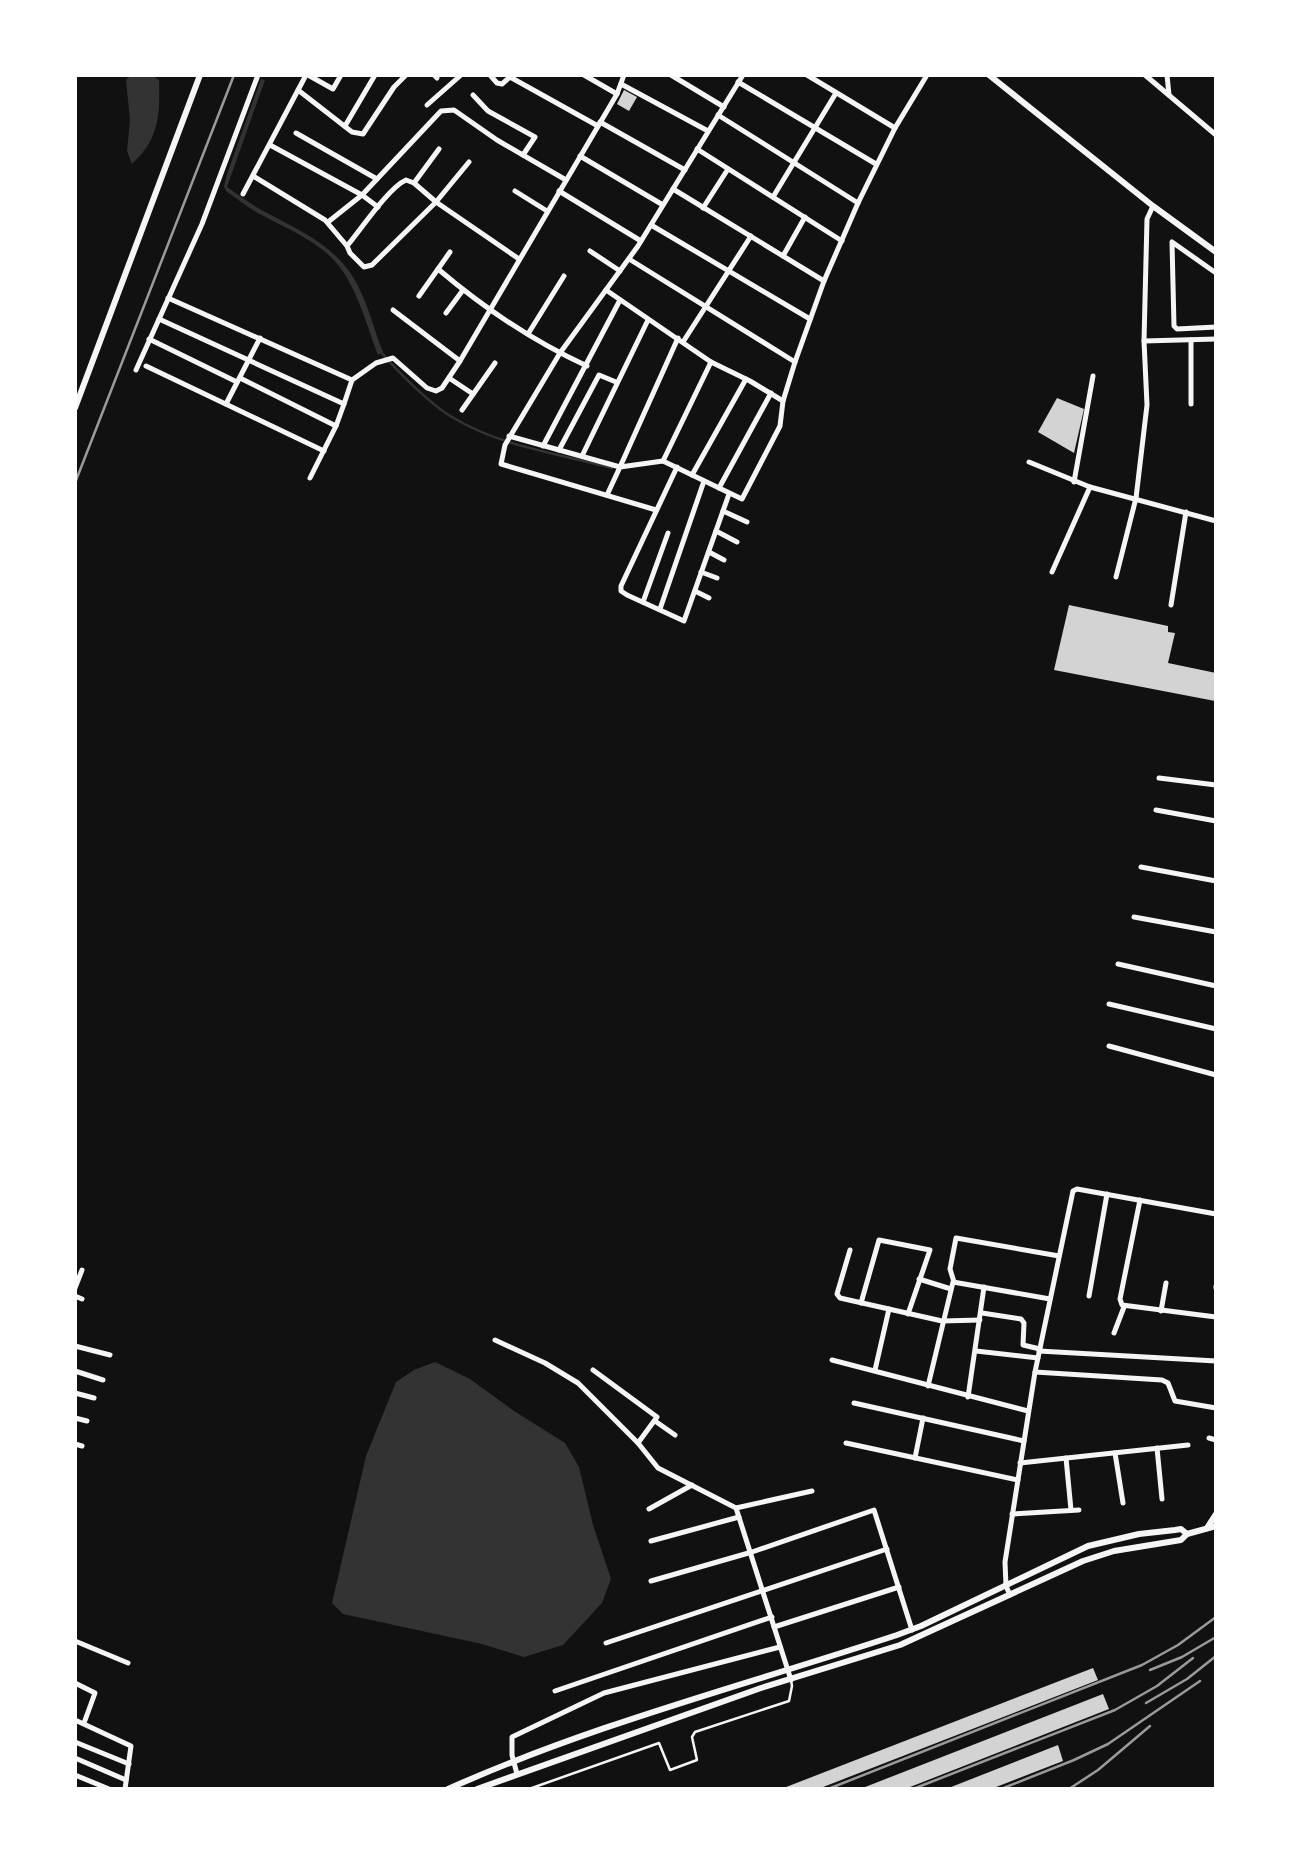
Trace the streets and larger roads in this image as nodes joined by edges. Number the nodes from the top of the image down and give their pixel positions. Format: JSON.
{"nodes":[{"id":1,"x":200,"y":75,"type":"edge"},
{"id":2,"x":258,"y":75,"type":"edge"},
{"id":3,"x":307,"y":75,"type":"edge"},
{"id":4,"x":341,"y":75,"type":"edge"},
{"id":5,"x":375,"y":75,"type":"edge"},
{"id":6,"x":406,"y":75,"type":"edge"},
{"id":7,"x":461,"y":75,"type":"edge"},
{"id":8,"x":490,"y":75,"type":"edge"},
{"id":9,"x":584,"y":75,"type":"edge"},
{"id":10,"x":624,"y":75,"type":"edge"},
{"id":11,"x":671,"y":75,"type":"edge"},
{"id":12,"x":743,"y":75,"type":"edge"},
{"id":13,"x":807,"y":75,"type":"edge"},
{"id":14,"x":927,"y":75,"type":"edge"},
{"id":15,"x":989,"y":75,"type":"edge"},
{"id":16,"x":1145,"y":75,"type":"edge"},
{"id":17,"x":1167,"y":75,"type":"edge"},
{"id":18,"x":738,"y":82,"type":"junction"},
{"id":19,"x":621,"y":84,"type":"junction"},
{"id":20,"x":298,"y":90,"type":"junction"},
{"id":21,"x":836,"y":93,"type":"junction"},
{"id":22,"x":617,"y":94,"type":"junction"},
{"id":23,"x":1169,"y":94,"type":"junction"},
{"id":24,"x":438,"y":96,"type":"junction"},
{"id":25,"x":473,"y":96,"type":"dead end"},
{"id":26,"x":427,"y":106,"type":"dead end"},
{"id":27,"x":724,"y":107,"type":"junction"},
{"id":28,"x":448,"y":109,"type":"junction"},
{"id":29,"x":718,"y":116,"type":"junction"},
{"id":30,"x":599,"y":124,"type":"junction"},
{"id":31,"x":345,"y":126,"type":"junction"},
{"id":32,"x":895,"y":128,"type":"junction"},
{"id":33,"x":814,"y":130,"type":"junction"},
{"id":34,"x":708,"y":131,"type":"junction"},
{"id":35,"x":296,"y":133,"type":"dead end"},
{"id":36,"x":1216,"y":135,"type":"edge"},
{"id":37,"x":270,"y":145,"type":"junction"},
{"id":38,"x":439,"y":149,"type":"dead end"},
{"id":39,"x":698,"y":149,"type":"junction"},
{"id":40,"x":523,"y":155,"type":"junction"},
{"id":41,"x":580,"y":156,"type":"junction"},
{"id":42,"x":469,"y":162,"type":"dead end"},
{"id":43,"x":794,"y":162,"type":"junction"},
{"id":44,"x":876,"y":164,"type":"junction"},
{"id":45,"x":728,"y":169,"type":"junction"},
{"id":46,"x":685,"y":170,"type":"junction"},
{"id":47,"x":253,"y":176,"type":"junction"},
{"id":48,"x":377,"y":179,"type":"junction"},
{"id":49,"x":566,"y":180,"type":"junction"},
{"id":50,"x":414,"y":183,"type":"junction"},
{"id":51,"x":673,"y":189,"type":"junction"},
{"id":52,"x":515,"y":191,"type":"dead end"},
{"id":53,"x":559,"y":191,"type":"junction"},
{"id":54,"x":243,"y":194,"type":"dead end"},
{"id":55,"x":362,"y":195,"type":"junction"},
{"id":56,"x":773,"y":197,"type":"junction"},
{"id":57,"x":436,"y":202,"type":"junction"},
{"id":58,"x":858,"y":203,"type":"junction"},
{"id":59,"x":663,"y":205,"type":"junction"},
{"id":60,"x":1153,"y":206,"type":"junction"},
{"id":61,"x":378,"y":208,"type":"junction"},
{"id":62,"x":703,"y":208,"type":"junction"},
{"id":63,"x":547,"y":211,"type":"junction"},
{"id":64,"x":805,"y":218,"type":"junction"},
{"id":65,"x":328,"y":222,"type":"junction"},
{"id":66,"x":651,"y":225,"type":"junction"},
{"id":67,"x":751,"y":236,"type":"junction"},
{"id":68,"x":641,"y":241,"type":"junction"},
{"id":69,"x":842,"y":241,"type":"junction"},
{"id":70,"x":347,"y":246,"type":"junction"},
{"id":71,"x":590,"y":251,"type":"dead end"},
{"id":72,"x":450,"y":252,"type":"dead end"},
{"id":73,"x":1216,"y":252,"type":"edge"},
{"id":74,"x":783,"y":256,"type":"junction"},
{"id":75,"x":629,"y":258,"type":"junction"},
{"id":76,"x":519,"y":259,"type":"junction"},
{"id":77,"x":438,"y":269,"type":"junction"},
{"id":78,"x":620,"y":271,"type":"junction"},
{"id":79,"x":728,"y":271,"type":"junction"},
{"id":80,"x":1216,"y":274,"type":"edge"},
{"id":81,"x":564,"y":276,"type":"dead end"},
{"id":82,"x":824,"y":281,"type":"junction"},
{"id":83,"x":463,"y":290,"type":"junction"},
{"id":84,"x":606,"y":290,"type":"junction"},
{"id":85,"x":419,"y":296,"type":"dead end"},
{"id":86,"x":168,"y":298,"type":"junction"},
{"id":87,"x":620,"y":300,"type":"junction"},
{"id":88,"x":705,"y":306,"type":"junction"},
{"id":89,"x":393,"y":310,"type":"dead end"},
{"id":90,"x":490,"y":311,"type":"junction"},
{"id":91,"x":446,"y":313,"type":"dead end"},
{"id":92,"x":159,"y":319,"type":"junction"},
{"id":93,"x":810,"y":319,"type":"junction"},
{"id":94,"x":648,"y":320,"type":"junction"},
{"id":95,"x":1216,"y":327,"type":"edge"},
{"id":96,"x":528,"y":334,"type":"junction"},
{"id":97,"x":260,"y":338,"type":"junction"},
{"id":98,"x":149,"y":339,"type":"junction"},
{"id":99,"x":1216,"y":339,"type":"edge"},
{"id":100,"x":680,"y":340,"type":"junction"},
{"id":101,"x":1191,"y":340,"type":"junction"},
{"id":102,"x":1144,"y":341,"type":"junction"},
{"id":103,"x":560,"y":354,"type":"junction"},
{"id":104,"x":248,"y":361,"type":"junction"},
{"id":105,"x":460,"y":361,"type":"junction"},
{"id":106,"x":711,"y":362,"type":"junction"},
{"id":107,"x":795,"y":362,"type":"junction"},
{"id":108,"x":495,"y":363,"type":"dead end"},
{"id":109,"x":146,"y":366,"type":"dead end"},
{"id":110,"x":587,"y":366,"type":"junction"},
{"id":111,"x":136,"y":370,"type":"dead end"},
{"id":112,"x":1093,"y":376,"type":"dead end"},
{"id":113,"x":449,"y":378,"type":"junction"},
{"id":114,"x":746,"y":379,"type":"junction"},
{"id":115,"x":238,"y":380,"type":"junction"},
{"id":116,"x":352,"y":380,"type":"junction"},
{"id":117,"x":616,"y":382,"type":"junction"},
{"id":118,"x":473,"y":394,"type":"junction"},
{"id":119,"x":771,"y":394,"type":"junction"},
{"id":120,"x":783,"y":401,"type":"junction"},
{"id":121,"x":226,"y":404,"type":"junction"},
{"id":122,"x":344,"y":404,"type":"junction"},
{"id":123,"x":1192,"y":404,"type":"dead end"},
{"id":124,"x":75,"y":408,"type":"edge"},
{"id":125,"x":462,"y":410,"type":"dead end"},
{"id":126,"x":336,"y":426,"type":"junction"},
{"id":127,"x":509,"y":437,"type":"junction"},
{"id":128,"x":543,"y":446,"type":"junction"},
{"id":129,"x":559,"y":450,"type":"junction"},
{"id":130,"x":324,"y":451,"type":"junction"},
{"id":131,"x":582,"y":456,"type":"junction"},
{"id":132,"x":663,"y":461,"type":"junction"},
{"id":133,"x":1029,"y":462,"type":"dead end"},
{"id":134,"x":620,"y":467,"type":"junction"},
{"id":135,"x":677,"y":467,"type":"junction"},
{"id":136,"x":692,"y":475,"type":"junction"},
{"id":137,"x":310,"y":478,"type":"dead end"},
{"id":138,"x":704,"y":481,"type":"junction"},
{"id":139,"x":1074,"y":482,"type":"junction"},
{"id":140,"x":1090,"y":487,"type":"junction"},
{"id":141,"x":719,"y":488,"type":"junction"},
{"id":142,"x":729,"y":494,"type":"junction"},
{"id":143,"x":607,"y":495,"type":"junction"},
{"id":144,"x":1136,"y":498,"type":"junction"},
{"id":145,"x":656,"y":510,"type":"junction"},
{"id":146,"x":723,"y":511,"type":"junction"},
{"id":147,"x":1186,"y":512,"type":"junction"},
{"id":148,"x":1216,"y":521,"type":"edge"},
{"id":149,"x":747,"y":523,"type":"dead end"},
{"id":150,"x":716,"y":531,"type":"junction"},
{"id":151,"x":668,"y":533,"type":"dead end"},
{"id":152,"x":737,"y":542,"type":"dead end"},
{"id":153,"x":709,"y":552,"type":"junction"},
{"id":154,"x":724,"y":560,"type":"dead end"},
{"id":155,"x":701,"y":572,"type":"junction"},
{"id":156,"x":1052,"y":572,"type":"dead end"},
{"id":157,"x":1116,"y":577,"type":"dead end"},
{"id":158,"x":717,"y":578,"type":"dead end"},
{"id":159,"x":695,"y":591,"type":"junction"},
{"id":160,"x":709,"y":598,"type":"dead end"},
{"id":161,"x":643,"y":602,"type":"junction"},
{"id":162,"x":1171,"y":605,"type":"dead end"},
{"id":163,"x":660,"y":609,"type":"junction"},
{"id":164,"x":1159,"y":778,"type":"dead end"},
{"id":165,"x":1216,"y":785,"type":"edge"},
{"id":166,"x":1156,"y":810,"type":"dead end"},
{"id":167,"x":1216,"y":821,"type":"edge"},
{"id":168,"x":1142,"y":867,"type":"dead end"},
{"id":169,"x":1216,"y":881,"type":"edge"},
{"id":170,"x":1134,"y":917,"type":"dead end"},
{"id":171,"x":1216,"y":932,"type":"edge"},
{"id":172,"x":1118,"y":964,"type":"dead end"},
{"id":173,"x":1216,"y":986,"type":"edge"},
{"id":174,"x":1109,"y":1004,"type":"dead end"},
{"id":175,"x":1216,"y":1029,"type":"edge"},
{"id":176,"x":1109,"y":1046,"type":"dead end"},
{"id":177,"x":1216,"y":1075,"type":"edge"},
{"id":178,"x":1107,"y":1194,"type":"junction"},
{"id":179,"x":1140,"y":1200,"type":"junction"},
{"id":180,"x":1216,"y":1214,"type":"edge"},
{"id":181,"x":849,"y":1250,"type":"dead end"},
{"id":182,"x":1059,"y":1256,"type":"junction"},
{"id":183,"x":82,"y":1270,"type":"dead end"},
{"id":184,"x":919,"y":1279,"type":"junction"},
{"id":185,"x":954,"y":1282,"type":"junction"},
{"id":186,"x":1166,"y":1283,"type":"dead end"},
{"id":187,"x":984,"y":1287,"type":"junction"},
{"id":188,"x":75,"y":1288,"type":"edge"},
{"id":189,"x":951,"y":1289,"type":"junction"},
{"id":190,"x":75,"y":1296,"type":"edge"},
{"id":191,"x":1089,"y":1296,"type":"dead end"},
{"id":192,"x":82,"y":1299,"type":"dead end"},
{"id":193,"x":1051,"y":1299,"type":"junction"},
{"id":194,"x":860,"y":1303,"type":"junction"},
{"id":195,"x":1124,"y":1307,"type":"junction"},
{"id":196,"x":889,"y":1309,"type":"junction"},
{"id":197,"x":1161,"y":1311,"type":"junction"},
{"id":198,"x":908,"y":1314,"type":"junction"},
{"id":199,"x":981,"y":1317,"type":"junction"},
{"id":200,"x":1216,"y":1317,"type":"edge"},
{"id":201,"x":942,"y":1321,"type":"junction"},
{"id":202,"x":1114,"y":1333,"type":"dead end"},
{"id":203,"x":495,"y":1340,"type":"dead end"},
{"id":204,"x":75,"y":1346,"type":"edge"},
{"id":205,"x":976,"y":1350,"type":"junction"},
{"id":206,"x":1039,"y":1353,"type":"junction"},
{"id":207,"x":110,"y":1355,"type":"dead end"},
{"id":208,"x":832,"y":1360,"type":"dead end"},
{"id":209,"x":1216,"y":1361,"type":"edge"},
{"id":210,"x":593,"y":1370,"type":"dead end"},
{"id":211,"x":875,"y":1370,"type":"junction"},
{"id":212,"x":75,"y":1371,"type":"edge"},
{"id":213,"x":1035,"y":1372,"type":"junction"},
{"id":214,"x":103,"y":1380,"type":"dead end"},
{"id":215,"x":928,"y":1386,"type":"junction"},
{"id":216,"x":75,"y":1393,"type":"edge"},
{"id":217,"x":968,"y":1397,"type":"junction"},
{"id":218,"x":94,"y":1398,"type":"dead end"},
{"id":219,"x":854,"y":1403,"type":"dead end"},
{"id":220,"x":1216,"y":1408,"type":"edge"},
{"id":221,"x":1028,"y":1412,"type":"junction"},
{"id":222,"x":75,"y":1418,"type":"edge"},
{"id":223,"x":923,"y":1418,"type":"junction"},
{"id":224,"x":87,"y":1421,"type":"dead end"},
{"id":225,"x":655,"y":1421,"type":"junction"},
{"id":226,"x":675,"y":1435,"type":"dead end"},
{"id":227,"x":1024,"y":1441,"type":"junction"},
{"id":228,"x":638,"y":1443,"type":"junction"},
{"id":229,"x":846,"y":1443,"type":"dead end"},
{"id":230,"x":1188,"y":1445,"type":"dead end"},
{"id":231,"x":1157,"y":1448,"type":"junction"},
{"id":232,"x":1115,"y":1453,"type":"junction"},
{"id":233,"x":915,"y":1458,"type":"junction"},
{"id":234,"x":1066,"y":1458,"type":"junction"},
{"id":235,"x":1020,"y":1463,"type":"junction"},
{"id":236,"x":1017,"y":1480,"type":"junction"},
{"id":237,"x":692,"y":1485,"type":"junction"},
{"id":238,"x":811,"y":1491,"type":"dead end"},
{"id":239,"x":1162,"y":1499,"type":"dead end"},
{"id":240,"x":1123,"y":1503,"type":"dead end"},
{"id":241,"x":736,"y":1508,"type":"junction"},
{"id":242,"x":649,"y":1510,"type":"dead end"},
{"id":243,"x":1070,"y":1510,"type":"junction"},
{"id":244,"x":1080,"y":1510,"type":"dead end"},
{"id":245,"x":1012,"y":1514,"type":"junction"},
{"id":246,"x":1216,"y":1514,"type":"edge"},
{"id":247,"x":739,"y":1517,"type":"junction"},
{"id":248,"x":1216,"y":1526,"type":"edge"},
{"id":249,"x":1207,"y":1528,"type":"junction"},
{"id":250,"x":1187,"y":1534,"type":"junction"},
{"id":251,"x":651,"y":1541,"type":"dead end"},
{"id":252,"x":887,"y":1549,"type":"junction"},
{"id":253,"x":752,"y":1552,"type":"junction"},
{"id":254,"x":651,"y":1581,"type":"dead end"},
{"id":255,"x":1006,"y":1586,"type":"junction"},
{"id":256,"x":899,"y":1587,"type":"junction"},
{"id":257,"x":763,"y":1589,"type":"junction"},
{"id":258,"x":1010,"y":1595,"type":"junction"},
{"id":259,"x":772,"y":1618,"type":"junction"},
{"id":260,"x":774,"y":1627,"type":"junction"},
{"id":261,"x":912,"y":1630,"type":"junction"},
{"id":262,"x":75,"y":1641,"type":"edge"},
{"id":263,"x":606,"y":1643,"type":"dead end"},
{"id":264,"x":780,"y":1647,"type":"junction"},
{"id":265,"x":128,"y":1663,"type":"dead end"},
{"id":266,"x":788,"y":1670,"type":"junction"},
{"id":267,"x":791,"y":1680,"type":"junction"},
{"id":268,"x":75,"y":1683,"type":"edge"},
{"id":269,"x":555,"y":1691,"type":"dead end"},
{"id":270,"x":75,"y":1720,"type":"edge"},
{"id":271,"x":84,"y":1724,"type":"junction"},
{"id":272,"x":75,"y":1742,"type":"edge"},
{"id":273,"x":75,"y":1758,"type":"edge"},
{"id":274,"x":513,"y":1760,"type":"junction"},
{"id":275,"x":129,"y":1764,"type":"junction"},
{"id":276,"x":517,"y":1774,"type":"junction"},
{"id":277,"x":75,"y":1775,"type":"edge"},
{"id":278,"x":126,"y":1780,"type":"junction"},
{"id":279,"x":105,"y":1788,"type":"edge"},
{"id":280,"x":125,"y":1789,"type":"edge"},
{"id":281,"x":448,"y":1789,"type":"edge"},
{"id":282,"x":477,"y":1789,"type":"edge"}],
"edges":[{"from":1,"to":124,"type":"street"},
{"from":2,"to":86,"type":"street"},
{"from":3,"to":4,"type":"street"},
{"from":3,"to":20,"type":"street"},
{"from":5,"to":31,"type":"street"},
{"from":6,"to":31,"type":"street"},
{"from":7,"to":24,"type":"street"},
{"from":8,"to":30,"type":"street"},
{"from":9,"to":22,"type":"street"},
{"from":10,"to":19,"type":"street"},
{"from":11,"to":27,"type":"street"},
{"from":12,"to":18,"type":"street"},
{"from":13,"to":21,"type":"street"},
{"from":14,"to":32,"type":"street"},
{"from":15,"to":60,"type":"street"},
{"from":16,"to":23,"type":"street"},
{"from":17,"to":23,"type":"street"},
{"from":18,"to":27,"type":"street"},
{"from":18,"to":33,"type":"street"},
{"from":19,"to":22,"type":"street"},
{"from":19,"to":34,"type":"street"},
{"from":20,"to":31,"type":"street"},
{"from":20,"to":37,"type":"street"},
{"from":21,"to":32,"type":"street"},
{"from":21,"to":33,"type":"street"},
{"from":22,"to":30,"type":"street"},
{"from":23,"to":36,"type":"street"},
{"from":24,"to":26,"type":"street"},
{"from":24,"to":28,"type":"street"},
{"from":25,"to":40,"type":"street"},
{"from":27,"to":29,"type":"street"},
{"from":28,"to":40,"type":"street"},
{"from":28,"to":48,"type":"street"},
{"from":29,"to":34,"type":"street"},
{"from":29,"to":43,"type":"street"},
{"from":30,"to":41,"type":"street"},
{"from":30,"to":46,"type":"street"},
{"from":32,"to":44,"type":"street"},
{"from":33,"to":43,"type":"street"},
{"from":33,"to":44,"type":"street"},
{"from":34,"to":39,"type":"street"},
{"from":35,"to":48,"type":"street"},
{"from":37,"to":47,"type":"street"},
{"from":37,"to":55,"type":"street"},
{"from":38,"to":50,"type":"street"},
{"from":39,"to":45,"type":"street"},
{"from":39,"to":46,"type":"street"},
{"from":40,"to":49,"type":"street"},
{"from":41,"to":49,"type":"street"},
{"from":41,"to":59,"type":"street"},
{"from":42,"to":57,"type":"street"},
{"from":43,"to":56,"type":"street"},
{"from":43,"to":58,"type":"street"},
{"from":44,"to":58,"type":"street"},
{"from":45,"to":56,"type":"street"},
{"from":45,"to":62,"type":"street"},
{"from":46,"to":51,"type":"street"},
{"from":47,"to":54,"type":"street"},
{"from":47,"to":65,"type":"street"},
{"from":48,"to":55,"type":"street"},
{"from":49,"to":53,"type":"street"},
{"from":50,"to":57,"type":"street"},
{"from":50,"to":61,"type":"street"},
{"from":51,"to":59,"type":"street"},
{"from":51,"to":62,"type":"street"},
{"from":52,"to":63,"type":"street"},
{"from":53,"to":63,"type":"street"},
{"from":53,"to":68,"type":"street"},
{"from":55,"to":61,"type":"street"},
{"from":55,"to":65,"type":"street"},
{"from":56,"to":64,"type":"street"},
{"from":57,"to":70,"type":"street"},
{"from":57,"to":76,"type":"street"},
{"from":58,"to":69,"type":"street"},
{"from":59,"to":66,"type":"street"},
{"from":60,"to":73,"type":"street"},
{"from":60,"to":102,"type":"street"},
{"from":61,"to":70,"type":"street"},
{"from":62,"to":67,"type":"street"},
{"from":63,"to":76,"type":"street"},
{"from":64,"to":69,"type":"street"},
{"from":64,"to":74,"type":"street"},
{"from":65,"to":70,"type":"street"},
{"from":66,"to":68,"type":"street"},
{"from":66,"to":79,"type":"street"},
{"from":67,"to":74,"type":"street"},
{"from":67,"to":79,"type":"street"},
{"from":68,"to":75,"type":"street"},
{"from":69,"to":82,"type":"street"},
{"from":71,"to":78,"type":"street"},
{"from":72,"to":77,"type":"street"},
{"from":74,"to":82,"type":"street"},
{"from":75,"to":78,"type":"street"},
{"from":75,"to":88,"type":"street"},
{"from":76,"to":90,"type":"street"},
{"from":77,"to":83,"type":"street"},
{"from":77,"to":85,"type":"street"},
{"from":78,"to":84,"type":"street"},
{"from":79,"to":88,"type":"street"},
{"from":79,"to":93,"type":"street"},
{"from":80,"to":95,"type":"street"},
{"from":81,"to":96,"type":"street"},
{"from":82,"to":93,"type":"street"},
{"from":83,"to":90,"type":"street"},
{"from":83,"to":91,"type":"street"},
{"from":84,"to":87,"type":"street"},
{"from":84,"to":103,"type":"street"},
{"from":86,"to":92,"type":"street"},
{"from":86,"to":97,"type":"street"},
{"from":87,"to":94,"type":"street"},
{"from":87,"to":110,"type":"street"},
{"from":88,"to":100,"type":"street"},
{"from":88,"to":107,"type":"street"},
{"from":89,"to":105,"type":"street"},
{"from":90,"to":96,"type":"street"},
{"from":90,"to":105,"type":"street"},
{"from":92,"to":98,"type":"street"},
{"from":92,"to":104,"type":"street"},
{"from":93,"to":107,"type":"street"},
{"from":94,"to":100,"type":"street"},
{"from":94,"to":117,"type":"street"},
{"from":96,"to":103,"type":"street"},
{"from":97,"to":104,"type":"street"},
{"from":97,"to":116,"type":"street"},
{"from":98,"to":111,"type":"street"},
{"from":98,"to":115,"type":"street"},
{"from":99,"to":101,"type":"street"},
{"from":100,"to":106,"type":"street"},
{"from":100,"to":134,"type":"street"},
{"from":101,"to":102,"type":"street"},
{"from":101,"to":123,"type":"street"},
{"from":102,"to":144,"type":"street"},
{"from":103,"to":110,"type":"street"},
{"from":103,"to":127,"type":"street"},
{"from":104,"to":115,"type":"street"},
{"from":104,"to":122,"type":"street"},
{"from":105,"to":113,"type":"street"},
{"from":106,"to":114,"type":"street"},
{"from":106,"to":132,"type":"street"},
{"from":107,"to":120,"type":"street"},
{"from":108,"to":118,"type":"street"},
{"from":109,"to":121,"type":"street"},
{"from":110,"to":128,"type":"street"},
{"from":112,"to":139,"type":"street"},
{"from":113,"to":116,"type":"street"},
{"from":113,"to":118,"type":"street"},
{"from":114,"to":119,"type":"street"},
{"from":114,"to":136,"type":"street"},
{"from":115,"to":121,"type":"street"},
{"from":115,"to":126,"type":"street"},
{"from":116,"to":122,"type":"street"},
{"from":117,"to":129,"type":"street"},
{"from":117,"to":131,"type":"street"},
{"from":118,"to":125,"type":"street"},
{"from":119,"to":120,"type":"street"},
{"from":119,"to":141,"type":"street"},
{"from":120,"to":142,"type":"street"},
{"from":121,"to":130,"type":"street"},
{"from":122,"to":126,"type":"street"},
{"from":126,"to":130,"type":"street"},
{"from":127,"to":128,"type":"street"},
{"from":127,"to":143,"type":"street"},
{"from":128,"to":129,"type":"street"},
{"from":129,"to":131,"type":"street"},
{"from":130,"to":137,"type":"street"},
{"from":131,"to":134,"type":"street"},
{"from":132,"to":134,"type":"street"},
{"from":132,"to":135,"type":"street"},
{"from":133,"to":139,"type":"street"},
{"from":134,"to":143,"type":"street"},
{"from":135,"to":136,"type":"street"},
{"from":135,"to":145,"type":"street"},
{"from":136,"to":138,"type":"street"},
{"from":138,"to":141,"type":"street"},
{"from":138,"to":163,"type":"street"},
{"from":139,"to":140,"type":"street"},
{"from":140,"to":144,"type":"street"},
{"from":140,"to":156,"type":"street"},
{"from":141,"to":142,"type":"street"},
{"from":142,"to":146,"type":"street"},
{"from":143,"to":145,"type":"street"},
{"from":144,"to":147,"type":"street"},
{"from":144,"to":157,"type":"street"},
{"from":145,"to":161,"type":"street"},
{"from":146,"to":149,"type":"street"},
{"from":146,"to":150,"type":"street"},
{"from":147,"to":148,"type":"street"},
{"from":147,"to":162,"type":"street"},
{"from":150,"to":152,"type":"street"},
{"from":150,"to":153,"type":"street"},
{"from":151,"to":161,"type":"street"},
{"from":153,"to":154,"type":"street"},
{"from":153,"to":155,"type":"street"},
{"from":155,"to":158,"type":"street"},
{"from":155,"to":159,"type":"street"},
{"from":159,"to":160,"type":"street"},
{"from":159,"to":163,"type":"street"},
{"from":161,"to":163,"type":"street"},
{"from":164,"to":165,"type":"street"},
{"from":166,"to":167,"type":"street"},
{"from":168,"to":169,"type":"street"},
{"from":170,"to":171,"type":"street"},
{"from":172,"to":173,"type":"street"},
{"from":174,"to":175,"type":"street"},
{"from":176,"to":177,"type":"street"},
{"from":178,"to":179,"type":"street"},
{"from":178,"to":182,"type":"street"},
{"from":178,"to":191,"type":"street"},
{"from":179,"to":180,"type":"street"},
{"from":179,"to":195,"type":"street"},
{"from":181,"to":194,"type":"street"},
{"from":182,"to":185,"type":"street"},
{"from":182,"to":193,"type":"street"},
{"from":183,"to":188,"type":"street"},
{"from":184,"to":189,"type":"street"},
{"from":184,"to":194,"type":"street"},
{"from":184,"to":198,"type":"street"},
{"from":185,"to":187,"type":"street"},
{"from":185,"to":189,"type":"street"},
{"from":186,"to":197,"type":"street"},
{"from":187,"to":193,"type":"street"},
{"from":187,"to":199,"type":"street"},
{"from":189,"to":201,"type":"street"},
{"from":190,"to":192,"type":"street"},
{"from":193,"to":206,"type":"street"},
{"from":194,"to":196,"type":"street"},
{"from":195,"to":197,"type":"street"},
{"from":195,"to":202,"type":"street"},
{"from":196,"to":198,"type":"street"},
{"from":196,"to":211,"type":"street"},
{"from":197,"to":200,"type":"street"},
{"from":198,"to":201,"type":"street"},
{"from":199,"to":201,"type":"street"},
{"from":199,"to":205,"type":"street"},
{"from":199,"to":206,"type":"street"},
{"from":201,"to":215,"type":"street"},
{"from":203,"to":228,"type":"street"},
{"from":204,"to":207,"type":"street"},
{"from":205,"to":206,"type":"street"},
{"from":205,"to":217,"type":"street"},
{"from":206,"to":209,"type":"street"},
{"from":206,"to":213,"type":"street"},
{"from":208,"to":211,"type":"street"},
{"from":210,"to":225,"type":"street"},
{"from":211,"to":215,"type":"street"},
{"from":212,"to":214,"type":"street"},
{"from":213,"to":220,"type":"street"},
{"from":213,"to":221,"type":"street"},
{"from":215,"to":217,"type":"street"},
{"from":216,"to":218,"type":"street"},
{"from":217,"to":221,"type":"street"},
{"from":219,"to":223,"type":"street"},
{"from":221,"to":227,"type":"street"},
{"from":222,"to":224,"type":"street"},
{"from":223,"to":227,"type":"street"},
{"from":223,"to":233,"type":"street"},
{"from":225,"to":226,"type":"street"},
{"from":225,"to":228,"type":"street"},
{"from":227,"to":235,"type":"street"},
{"from":228,"to":237,"type":"street"},
{"from":229,"to":233,"type":"street"},
{"from":230,"to":231,"type":"street"},
{"from":231,"to":232,"type":"street"},
{"from":231,"to":239,"type":"street"},
{"from":232,"to":234,"type":"street"},
{"from":232,"to":240,"type":"street"},
{"from":233,"to":236,"type":"street"},
{"from":234,"to":235,"type":"street"},
{"from":234,"to":243,"type":"street"},
{"from":235,"to":236,"type":"street"},
{"from":236,"to":245,"type":"street"},
{"from":237,"to":241,"type":"street"},
{"from":237,"to":242,"type":"street"},
{"from":238,"to":241,"type":"street"},
{"from":241,"to":247,"type":"street"},
{"from":243,"to":244,"type":"street"},
{"from":243,"to":245,"type":"street"},
{"from":245,"to":255,"type":"street"},
{"from":246,"to":249,"type":"street"},
{"from":247,"to":251,"type":"street"},
{"from":247,"to":253,"type":"street"},
{"from":248,"to":249,"type":"street"},
{"from":249,"to":250,"type":"street"},
{"from":250,"to":255,"type":"street"},
{"from":250,"to":258,"type":"street"},
{"from":252,"to":253,"type":"street"},
{"from":252,"to":256,"type":"street"},
{"from":252,"to":257,"type":"street"},
{"from":253,"to":254,"type":"street"},
{"from":253,"to":257,"type":"street"},
{"from":255,"to":258,"type":"street"},
{"from":255,"to":261,"type":"street"},
{"from":256,"to":260,"type":"street"},
{"from":256,"to":261,"type":"street"},
{"from":257,"to":259,"type":"street"},
{"from":257,"to":263,"type":"street"},
{"from":258,"to":267,"type":"street"},
{"from":259,"to":260,"type":"street"},
{"from":259,"to":269,"type":"street"},
{"from":260,"to":264,"type":"street"},
{"from":261,"to":266,"type":"street"},
{"from":262,"to":265,"type":"street"},
{"from":264,"to":266,"type":"street"},
{"from":264,"to":274,"type":"street"},
{"from":266,"to":267,"type":"street"},
{"from":266,"to":274,"type":"street"},
{"from":267,"to":276,"type":"street"},
{"from":268,"to":271,"type":"street"},
{"from":270,"to":271,"type":"street"},
{"from":271,"to":275,"type":"street"},
{"from":272,"to":275,"type":"street"},
{"from":273,"to":278,"type":"street"},
{"from":274,"to":276,"type":"street"},
{"from":274,"to":281,"type":"street"},
{"from":275,"to":278,"type":"street"},
{"from":276,"to":282,"type":"street"},
{"from":277,"to":279,"type":"street"},
{"from":278,"to":280,"type":"street"}]}
